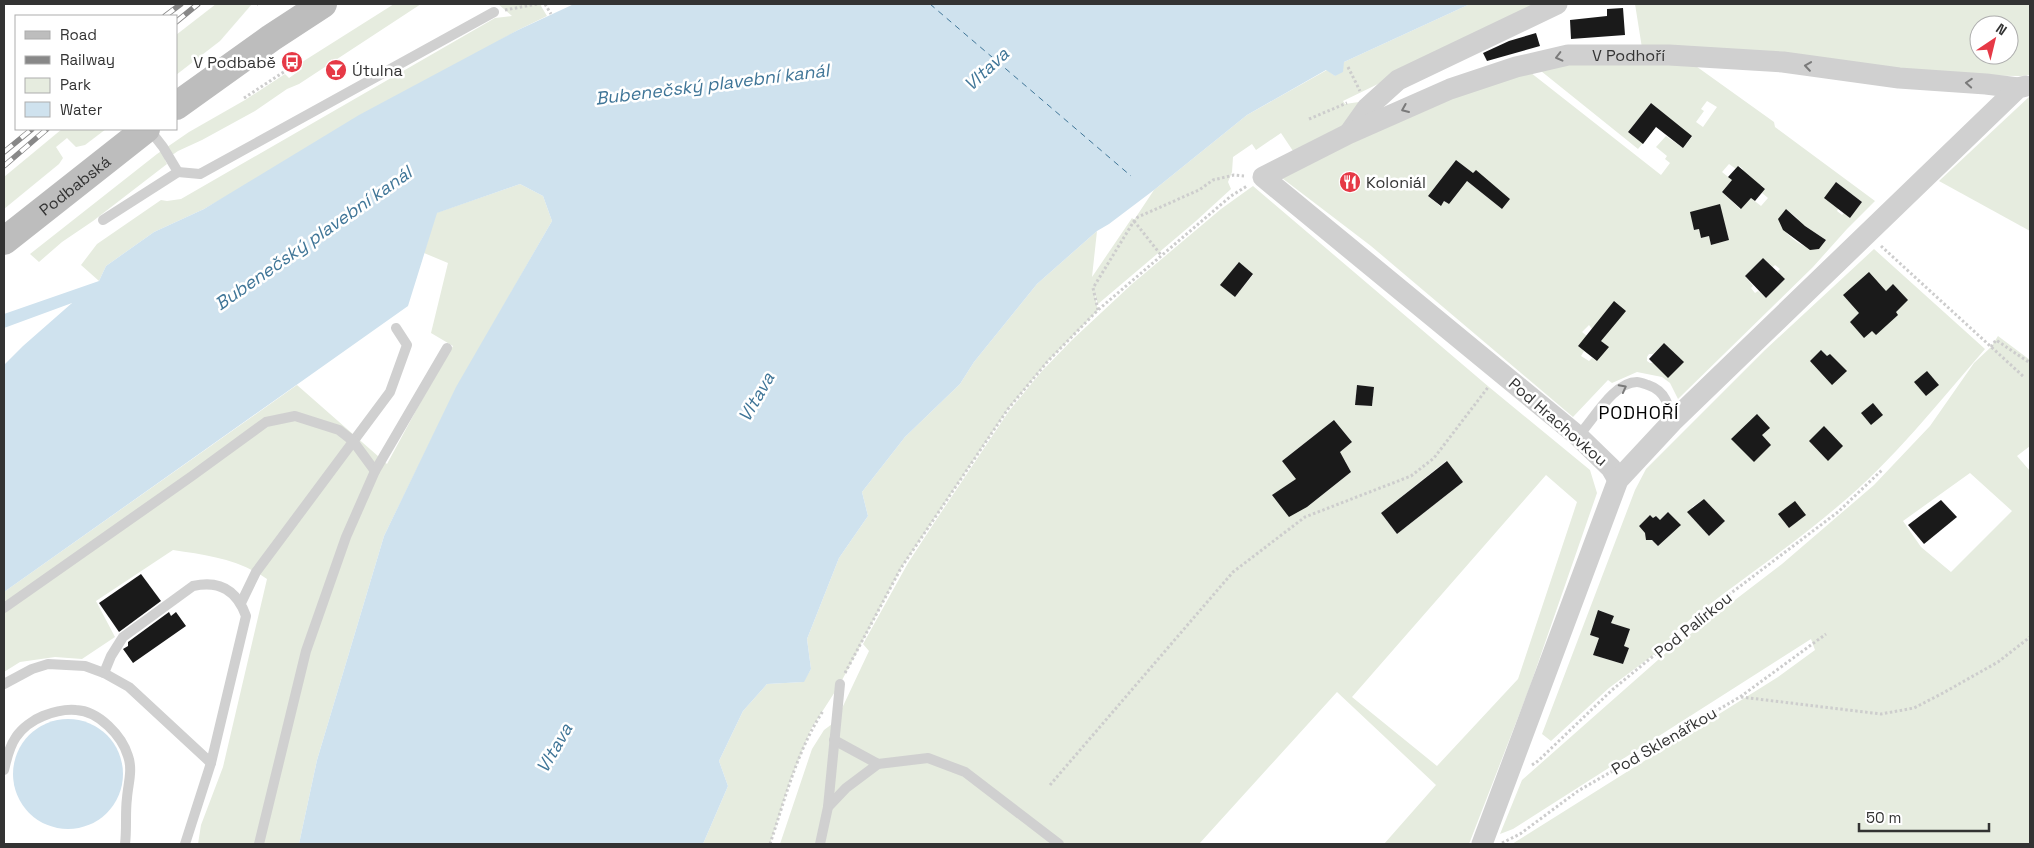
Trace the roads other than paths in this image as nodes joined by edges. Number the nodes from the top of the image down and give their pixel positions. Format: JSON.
{"nodes":[{"id":1,"x":323,"y":4,"type":"edge"},
{"id":2,"x":1557,"y":4,"type":"edge"},
{"id":3,"x":494,"y":12,"type":"road end"},
{"id":4,"x":2024,"y":86,"type":"edge"},
{"id":5,"x":178,"y":105,"type":"edge"},
{"id":6,"x":146,"y":130,"type":"edge"},
{"id":7,"x":148,"y":130,"type":"edge"},
{"id":8,"x":1348,"y":134,"type":"junction"},
{"id":9,"x":178,"y":172,"type":"junction"},
{"id":10,"x":1263,"y":177,"type":"joint"},
{"id":11,"x":103,"y":220,"type":"dead end"},
{"id":12,"x":4,"y":241,"type":"edge"},
{"id":13,"x":396,"y":328,"type":"dead end"},
{"id":14,"x":447,"y":348,"type":"dead end"},
{"id":15,"x":1672,"y":422,"type":"junction"},
{"id":16,"x":1578,"y":436,"type":"junction"},
{"id":17,"x":353,"y":441,"type":"junction"},
{"id":18,"x":375,"y":471,"type":"junction"},
{"id":19,"x":1618,"y":480,"type":"junction"},
{"id":20,"x":241,"y":603,"type":"junction"},
{"id":21,"x":4,"y":608,"type":"edge"},
{"id":22,"x":104,"y":673,"type":"junction"},
{"id":23,"x":4,"y":684,"type":"edge"},
{"id":24,"x":840,"y":684,"type":"road end"},
{"id":25,"x":834,"y":740,"type":"junction"},
{"id":26,"x":211,"y":763,"type":"junction"},
{"id":27,"x":878,"y":764,"type":"junction"},
{"id":28,"x":4,"y":770,"type":"edge"},
{"id":29,"x":828,"y":807,"type":"junction"},
{"id":30,"x":125,"y":844,"type":"edge"},
{"id":31,"x":185,"y":844,"type":"edge"},
{"id":32,"x":259,"y":844,"type":"edge"},
{"id":33,"x":820,"y":844,"type":"edge"},
{"id":34,"x":1058,"y":844,"type":"edge"},
{"id":35,"x":1482,"y":844,"type":"edge"}],
"edges":[{"from":1,"to":5,"type":"main road"},
{"from":2,"to":8,"type":"street"},
{"from":3,"to":9,"type":"lane"},
{"from":4,"to":8,"type":"street","name":"V Podhoří","one_way":true},
{"from":4,"to":15,"type":"street","name":"V Podhoří"},
{"from":6,"to":12,"type":"main road","name":"Podbabská"},
{"from":7,"to":9,"type":"lane"},
{"from":8,"to":10,"type":"street","name":"V Podhoří"},
{"from":9,"to":11,"type":"lane"},
{"from":10,"to":16,"type":"street","name":"Pod Hrachovkou"},
{"from":13,"to":17,"type":"lane"},
{"from":14,"to":18,"type":"lane"},
{"from":16,"to":15,"type":"lane","one_way":true},
{"from":15,"to":19,"type":"street","name":"V Podhoří"},
{"from":16,"to":19,"type":"street","name":"Pod Hrachovkou"},
{"from":17,"to":18,"type":"lane"},
{"from":17,"to":20,"type":"lane"},
{"from":17,"to":21,"type":"lane"},
{"from":18,"to":32,"type":"lane"},
{"from":19,"to":35,"type":"street","name":"Pod Hrachovkou"},
{"from":20,"to":22,"type":"lane"},
{"from":20,"to":26,"type":"lane"},
{"from":22,"to":23,"type":"lane"},
{"from":22,"to":26,"type":"lane"},
{"from":24,"to":25,"type":"lane"},
{"from":25,"to":27,"type":"lane"},
{"from":25,"to":29,"type":"lane"},
{"from":26,"to":31,"type":"lane"},
{"from":27,"to":29,"type":"lane"},
{"from":27,"to":34,"type":"lane"},
{"from":28,"to":30,"type":"lane"},
{"from":29,"to":33,"type":"lane"}]}
